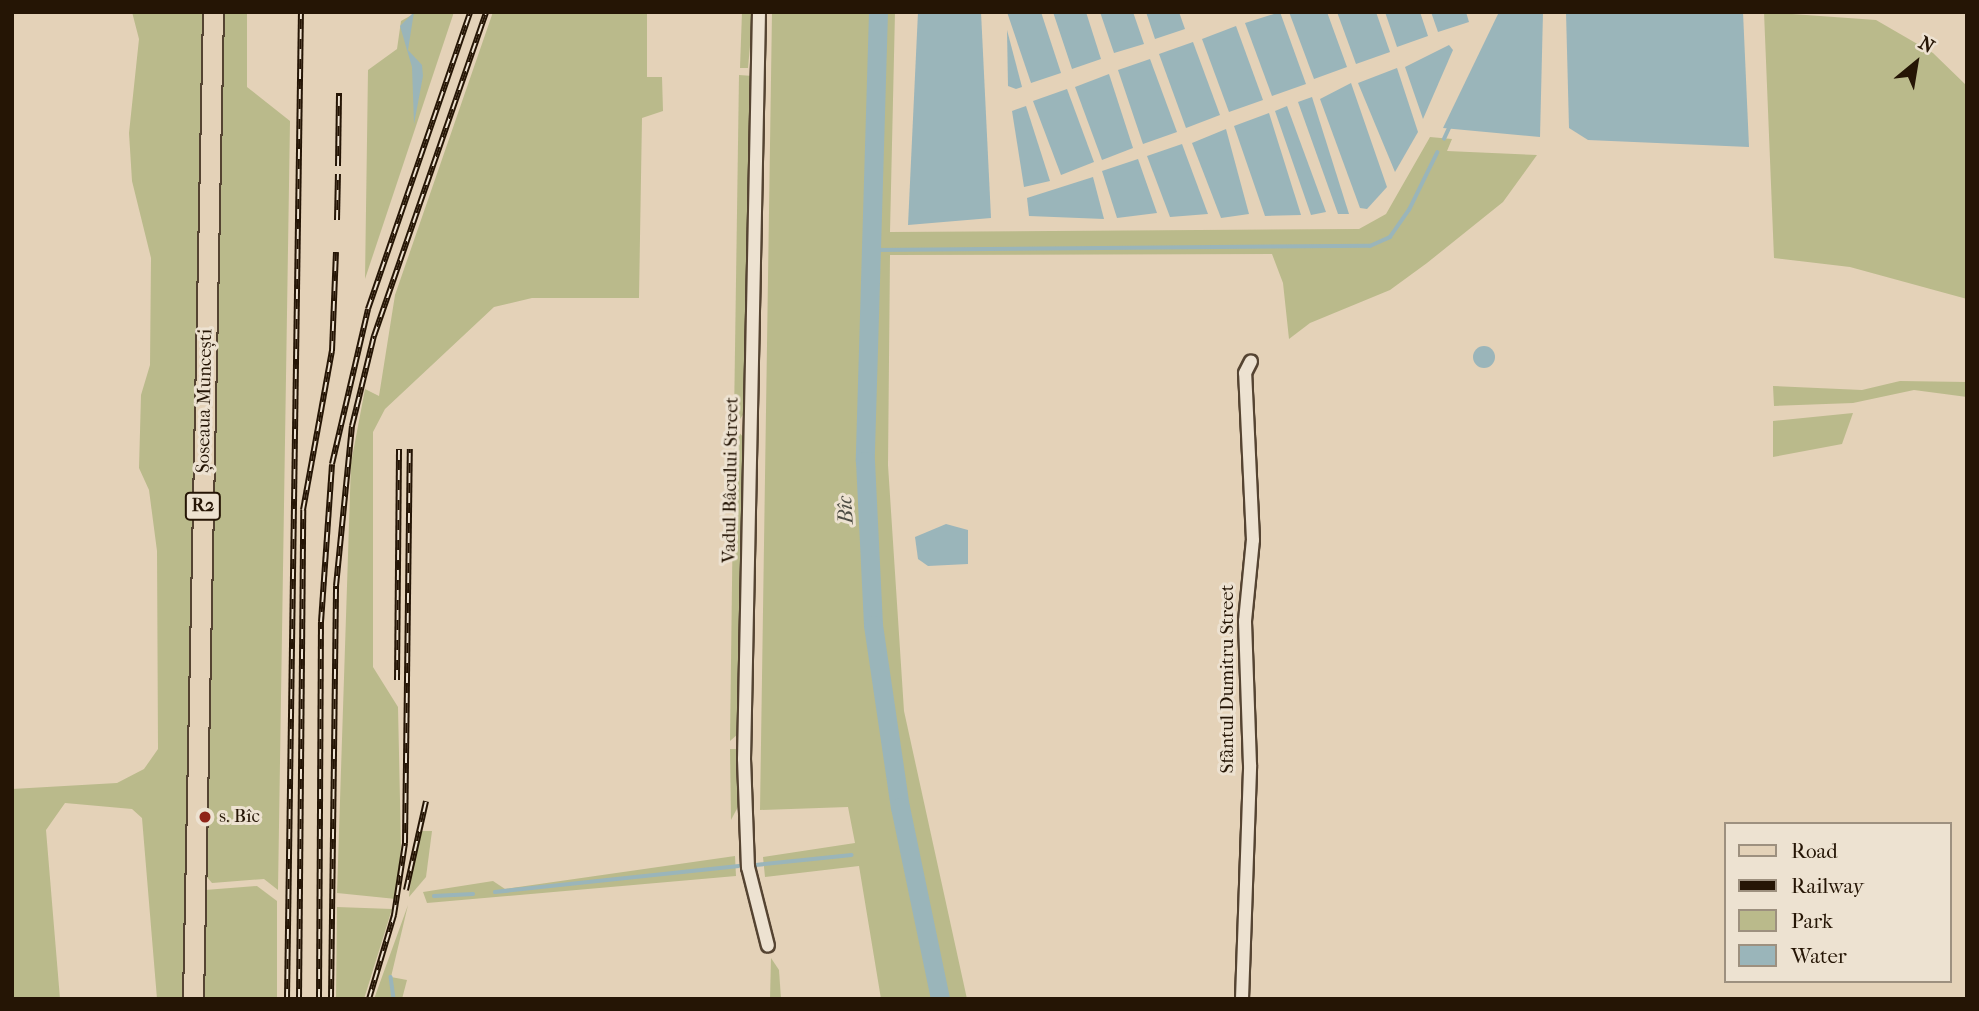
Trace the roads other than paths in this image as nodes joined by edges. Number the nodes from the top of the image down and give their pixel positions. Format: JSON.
{"nodes":[{"id":1,"x":213,"y":12,"type":"edge"},
{"id":2,"x":759,"y":12,"type":"edge"},
{"id":3,"x":1251,"y":361,"type":"dead end"},
{"id":4,"x":768,"y":946,"type":"dead end"},
{"id":5,"x":193,"y":999,"type":"edge"},
{"id":6,"x":1242,"y":999,"type":"edge"}],
"edges":[{"from":1,"to":5,"type":"main road","name":"Șoseaua Muncești","number":"R2"},
{"from":2,"to":4,"type":"street","name":"Vadul Bâcului Street"},
{"from":3,"to":6,"type":"street","name":"Sfântul Dumitru Street"}]}
